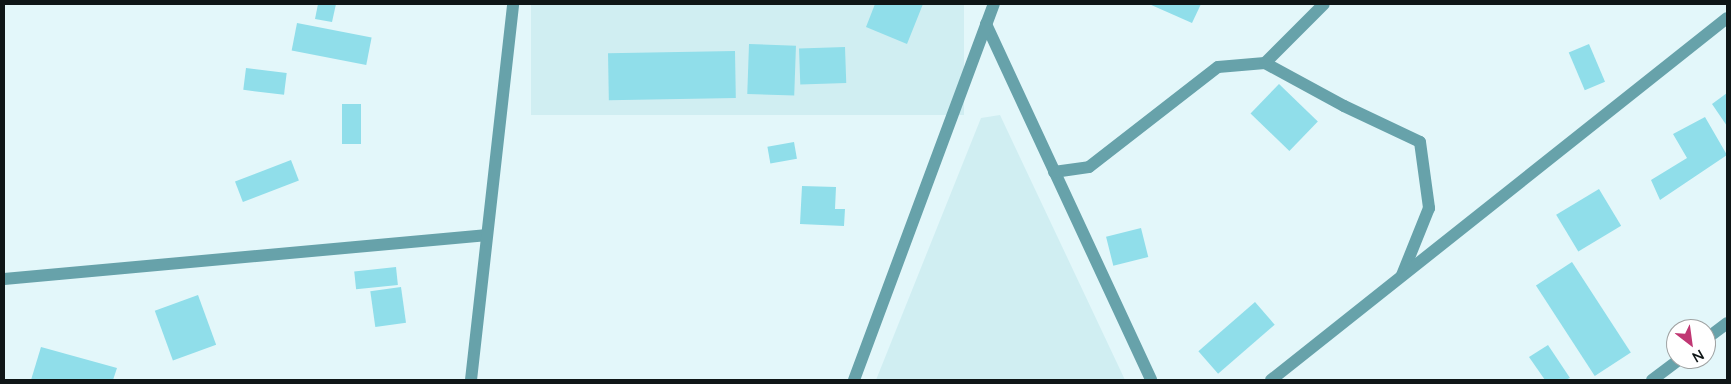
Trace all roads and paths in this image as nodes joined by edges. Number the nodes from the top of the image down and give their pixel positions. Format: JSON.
{"nodes":[{"id":1,"x":513,"y":4,"type":"edge"},
{"id":2,"x":994,"y":4,"type":"edge"},
{"id":3,"x":1324,"y":4,"type":"edge"},
{"id":4,"x":1727,"y":18,"type":"edge"},
{"id":5,"x":986,"y":24,"type":"junction"},
{"id":6,"x":1265,"y":63,"type":"junction"},
{"id":7,"x":1054,"y":172,"type":"junction"},
{"id":8,"x":485,"y":235,"type":"junction"},
{"id":9,"x":1402,"y":276,"type":"junction"},
{"id":10,"x":4,"y":279,"type":"edge"},
{"id":11,"x":1727,"y":323,"type":"edge"},
{"id":12,"x":1716,"y":331,"type":"edge"},
{"id":13,"x":1667,"y":369,"type":"edge"},
{"id":14,"x":471,"y":380,"type":"edge"},
{"id":15,"x":854,"y":380,"type":"edge"},
{"id":16,"x":1151,"y":380,"type":"edge"},
{"id":17,"x":1270,"y":380,"type":"edge"},
{"id":18,"x":1652,"y":380,"type":"edge"}],
"edges":[{"from":1,"to":8,"type":"street"},
{"from":2,"to":5,"type":"street"},
{"from":3,"to":6,"type":"street"},
{"from":4,"to":9,"type":"street"},
{"from":5,"to":7,"type":"street"},
{"from":5,"to":15,"type":"street"},
{"from":6,"to":7,"type":"street"},
{"from":6,"to":9,"type":"street"},
{"from":7,"to":16,"type":"street"},
{"from":8,"to":10,"type":"street"},
{"from":8,"to":14,"type":"street"},
{"from":9,"to":17,"type":"street"},
{"from":11,"to":12,"type":"street"},
{"from":13,"to":18,"type":"street"}]}
